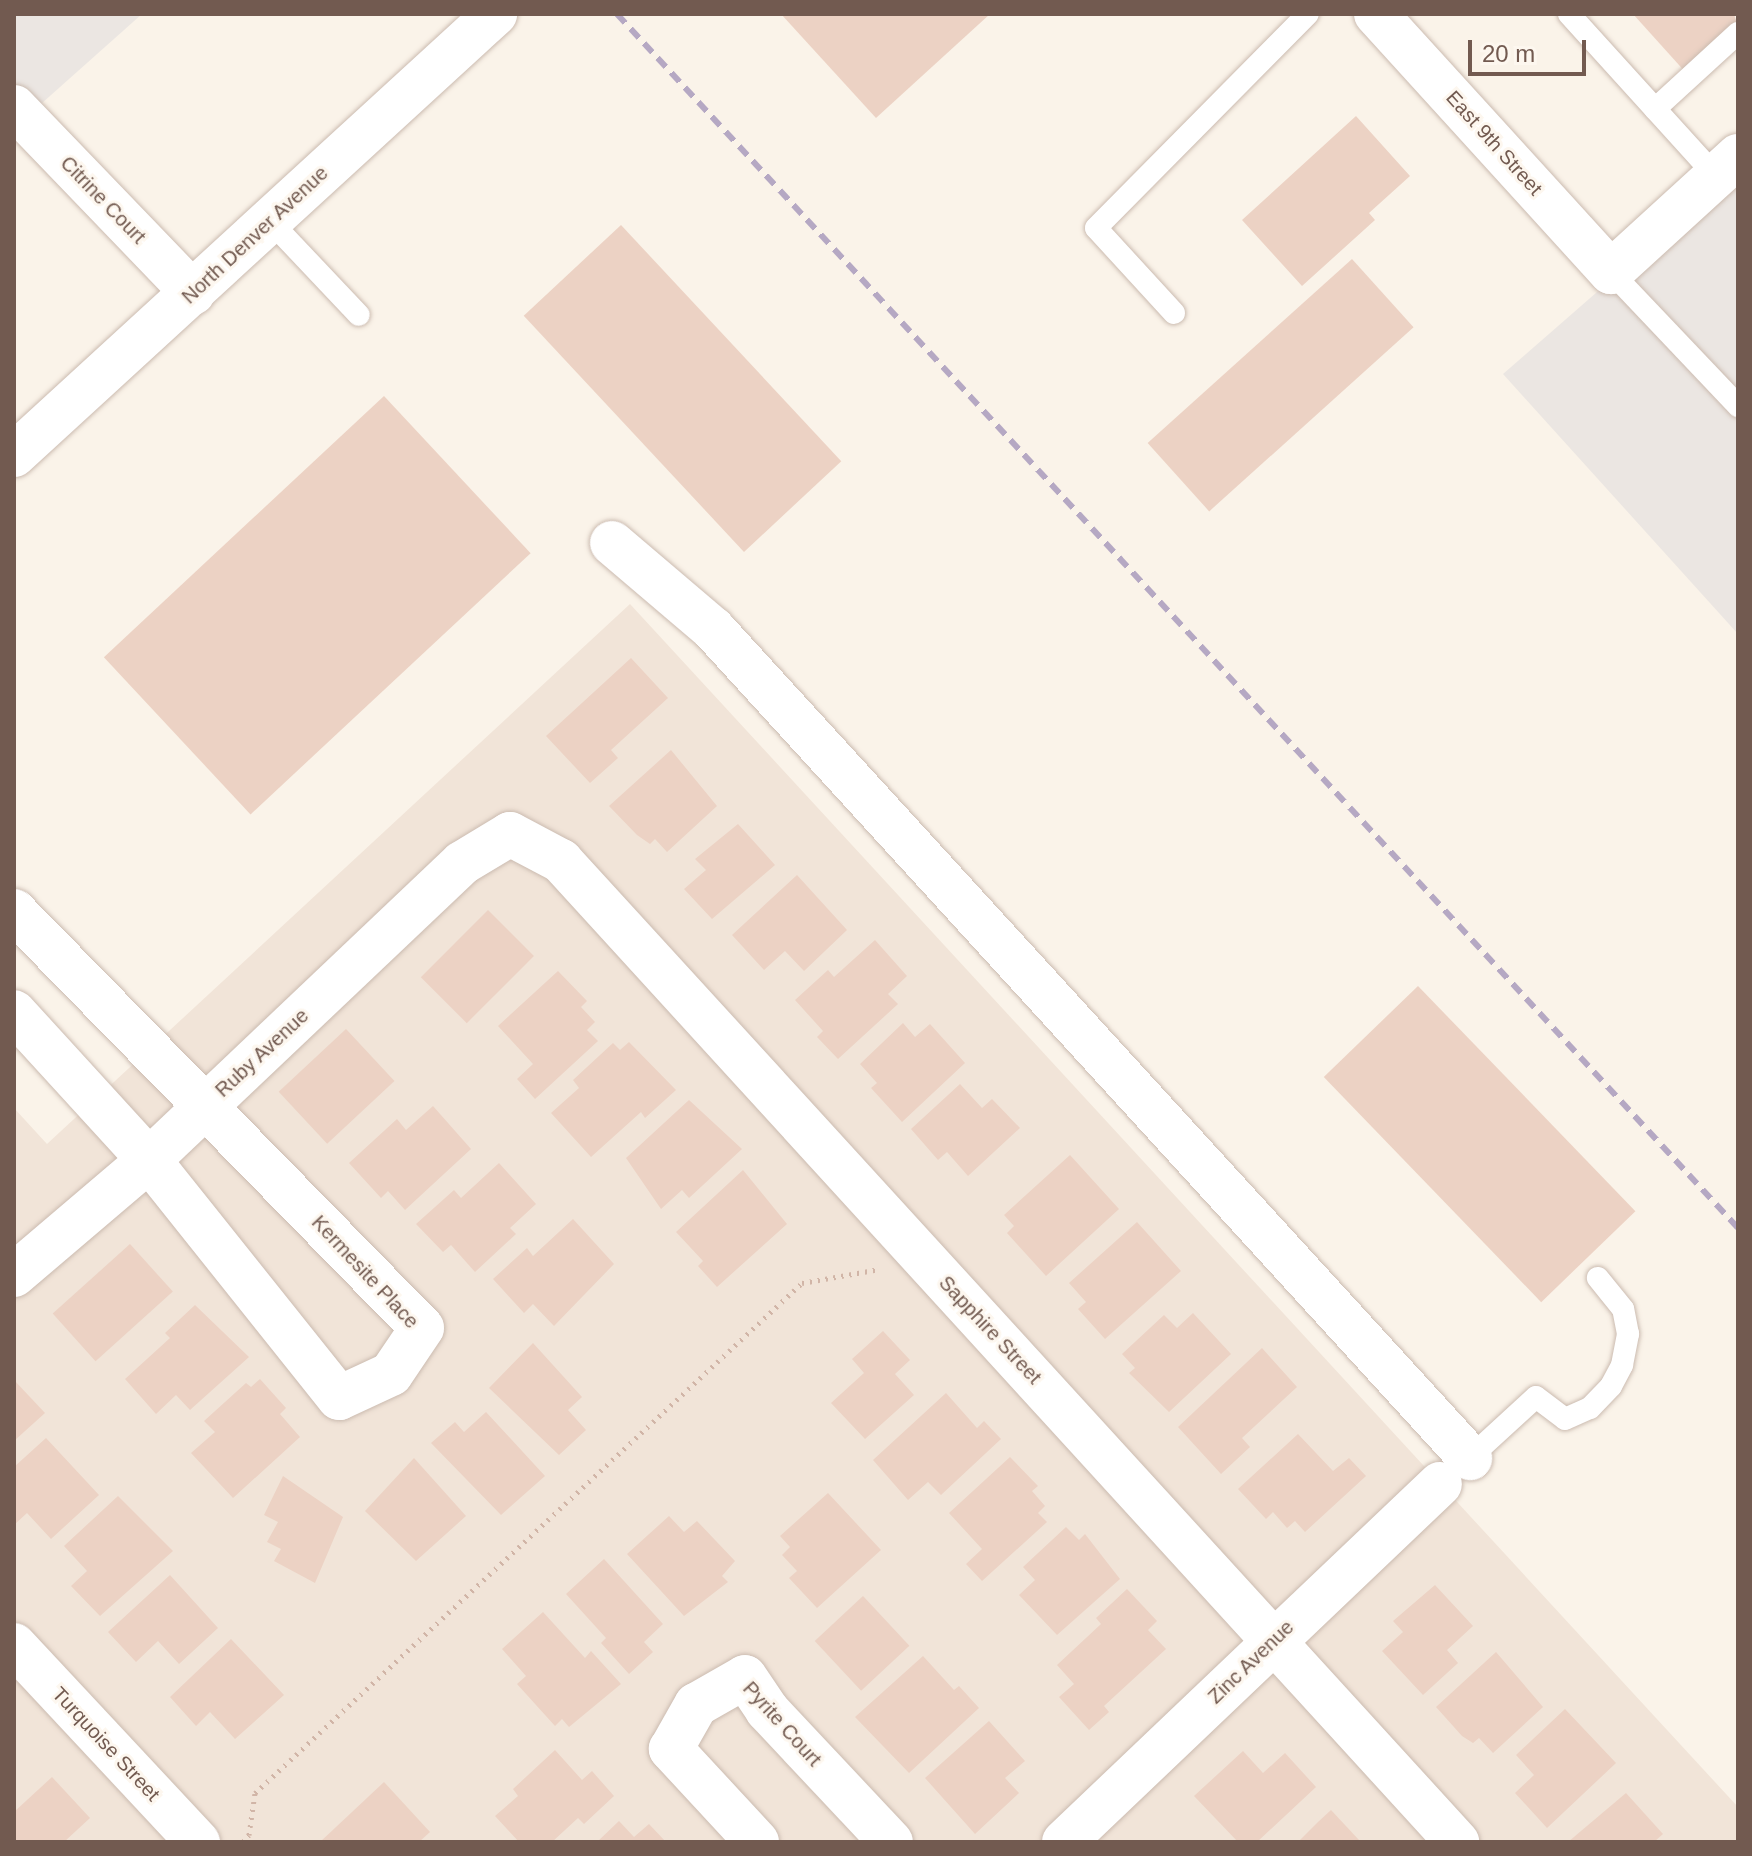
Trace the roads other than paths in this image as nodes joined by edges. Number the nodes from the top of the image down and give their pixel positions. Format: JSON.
{"nodes":[{"id":1,"x":495,"y":14,"type":"edge"},
{"id":2,"x":1308,"y":14,"type":"edge"},
{"id":3,"x":1376,"y":14,"type":"edge"},
{"id":4,"x":1569,"y":14,"type":"edge"},
{"id":5,"x":1738,"y":33,"type":"edge"},
{"id":6,"x":14,"y":107,"type":"edge"},
{"id":7,"x":1655,"y":109,"type":"junction"},
{"id":8,"x":1727,"y":166,"type":"edge"},
{"id":9,"x":270,"y":221,"type":"junction"},
{"id":10,"x":1611,"y":272,"type":"junction"},
{"id":11,"x":193,"y":293,"type":"junction"},
{"id":12,"x":1174,"y":313,"type":"dead end"},
{"id":13,"x":359,"y":315,"type":"dead end"},
{"id":14,"x":1738,"y":406,"type":"edge"},
{"id":15,"x":14,"y":455,"type":"edge"},
{"id":16,"x":612,"y":543,"type":"dead end"},
{"id":17,"x":510,"y":834,"type":"joint"},
{"id":18,"x":14,"y":911,"type":"edge"},
{"id":19,"x":14,"y":1012,"type":"edge"},
{"id":20,"x":207,"y":1105,"type":"junction"},
{"id":21,"x":149,"y":1160,"type":"junction"},
{"id":22,"x":14,"y":1275,"type":"edge"},
{"id":23,"x":1598,"y":1278,"type":"dead end"},
{"id":24,"x":1455,"y":1471,"type":"junction"},
{"id":25,"x":1274,"y":1639,"type":"junction"},
{"id":26,"x":14,"y":1645,"type":"edge"},
{"id":27,"x":198,"y":1842,"type":"edge"},
{"id":28,"x":757,"y":1842,"type":"edge"},
{"id":29,"x":891,"y":1842,"type":"edge"},
{"id":30,"x":1064,"y":1842,"type":"edge"},
{"id":31,"x":1457,"y":1842,"type":"edge"}],
"edges":[{"from":1,"to":9,"type":"street","name":"North Denver Avenue"},
{"from":2,"to":12,"type":"lane"},
{"from":3,"to":10,"type":"street","name":"East 9th Street"},
{"from":4,"to":7,"type":"lane"},
{"from":5,"to":7,"type":"lane"},
{"from":6,"to":11,"type":"street","name":"Citrine Court"},
{"from":7,"to":8,"type":"lane"},
{"from":8,"to":10,"type":"street"},
{"from":9,"to":11,"type":"street","name":"North Denver Avenue"},
{"from":9,"to":13,"type":"lane"},
{"from":10,"to":14,"type":"lane"},
{"from":11,"to":15,"type":"street","name":"North Denver Avenue"},
{"from":16,"to":24,"type":"street"},
{"from":17,"to":20,"type":"street","name":"Ruby Avenue"},
{"from":17,"to":25,"type":"street","name":"Sapphire Street"},
{"from":18,"to":20,"type":"street","name":"Kermesite Place"},
{"from":19,"to":21,"type":"street","name":"Kermesite Place"},
{"from":20,"to":21,"type":"street","name":"Ruby Avenue"},
{"from":20,"to":21,"type":"street","name":"Kermesite Place"},
{"from":21,"to":22,"type":"street","name":"Ruby Avenue"},
{"from":23,"to":24,"type":"lane"},
{"from":24,"to":25,"type":"street","name":"Zinc Avenue"},
{"from":25,"to":30,"type":"street","name":"Zinc Avenue"},
{"from":25,"to":31,"type":"street","name":"Sapphire Street"},
{"from":26,"to":27,"type":"street","name":"Turquoise Street"},
{"from":28,"to":29,"type":"street","name":"Pyrite Court"}]}
